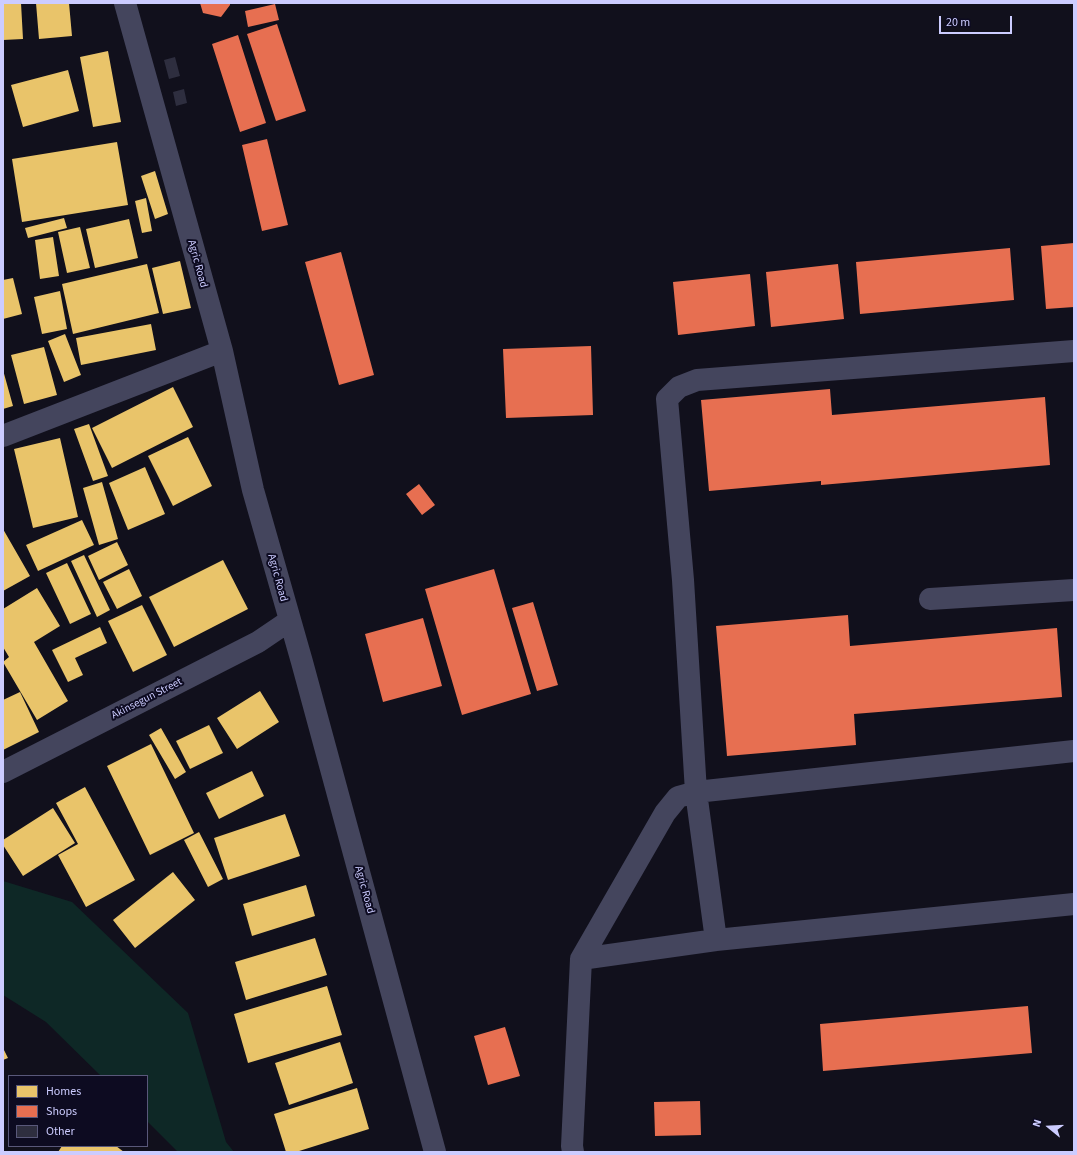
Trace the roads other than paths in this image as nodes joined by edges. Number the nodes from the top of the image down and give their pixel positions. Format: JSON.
{"nodes":[{"id":1,"x":125,"y":3,"type":"edge"},
{"id":2,"x":1074,"y":351,"type":"edge"},
{"id":3,"x":222,"y":352,"type":"junction"},
{"id":4,"x":3,"y":436,"type":"edge"},
{"id":5,"x":1074,"y":590,"type":"edge"},
{"id":6,"x":930,"y":599,"type":"dead end"},
{"id":7,"x":289,"y":621,"type":"junction"},
{"id":8,"x":1074,"y":751,"type":"edge"},
{"id":9,"x":3,"y":772,"type":"edge"},
{"id":10,"x":696,"y":792,"type":"junction"},
{"id":11,"x":1074,"y":904,"type":"edge"},
{"id":12,"x":716,"y":940,"type":"junction"},
{"id":13,"x":581,"y":958,"type":"junction"},
{"id":14,"x":435,"y":1152,"type":"edge"},
{"id":15,"x":573,"y":1152,"type":"edge"}],
"edges":[{"from":1,"to":3,"type":"street","name":"Agric Road"},
{"from":2,"to":10,"type":"street"},
{"from":3,"to":4,"type":"street"},
{"from":3,"to":7,"type":"street","name":"Agric Road"},
{"from":5,"to":6,"type":"street"},
{"from":7,"to":9,"type":"street","name":"Akinsegun Street"},
{"from":7,"to":14,"type":"street","name":"Agric Road"},
{"from":8,"to":10,"type":"street"},
{"from":10,"to":12,"type":"street"},
{"from":10,"to":13,"type":"street"},
{"from":11,"to":12,"type":"street"},
{"from":12,"to":13,"type":"street"},
{"from":13,"to":15,"type":"street"}]}
